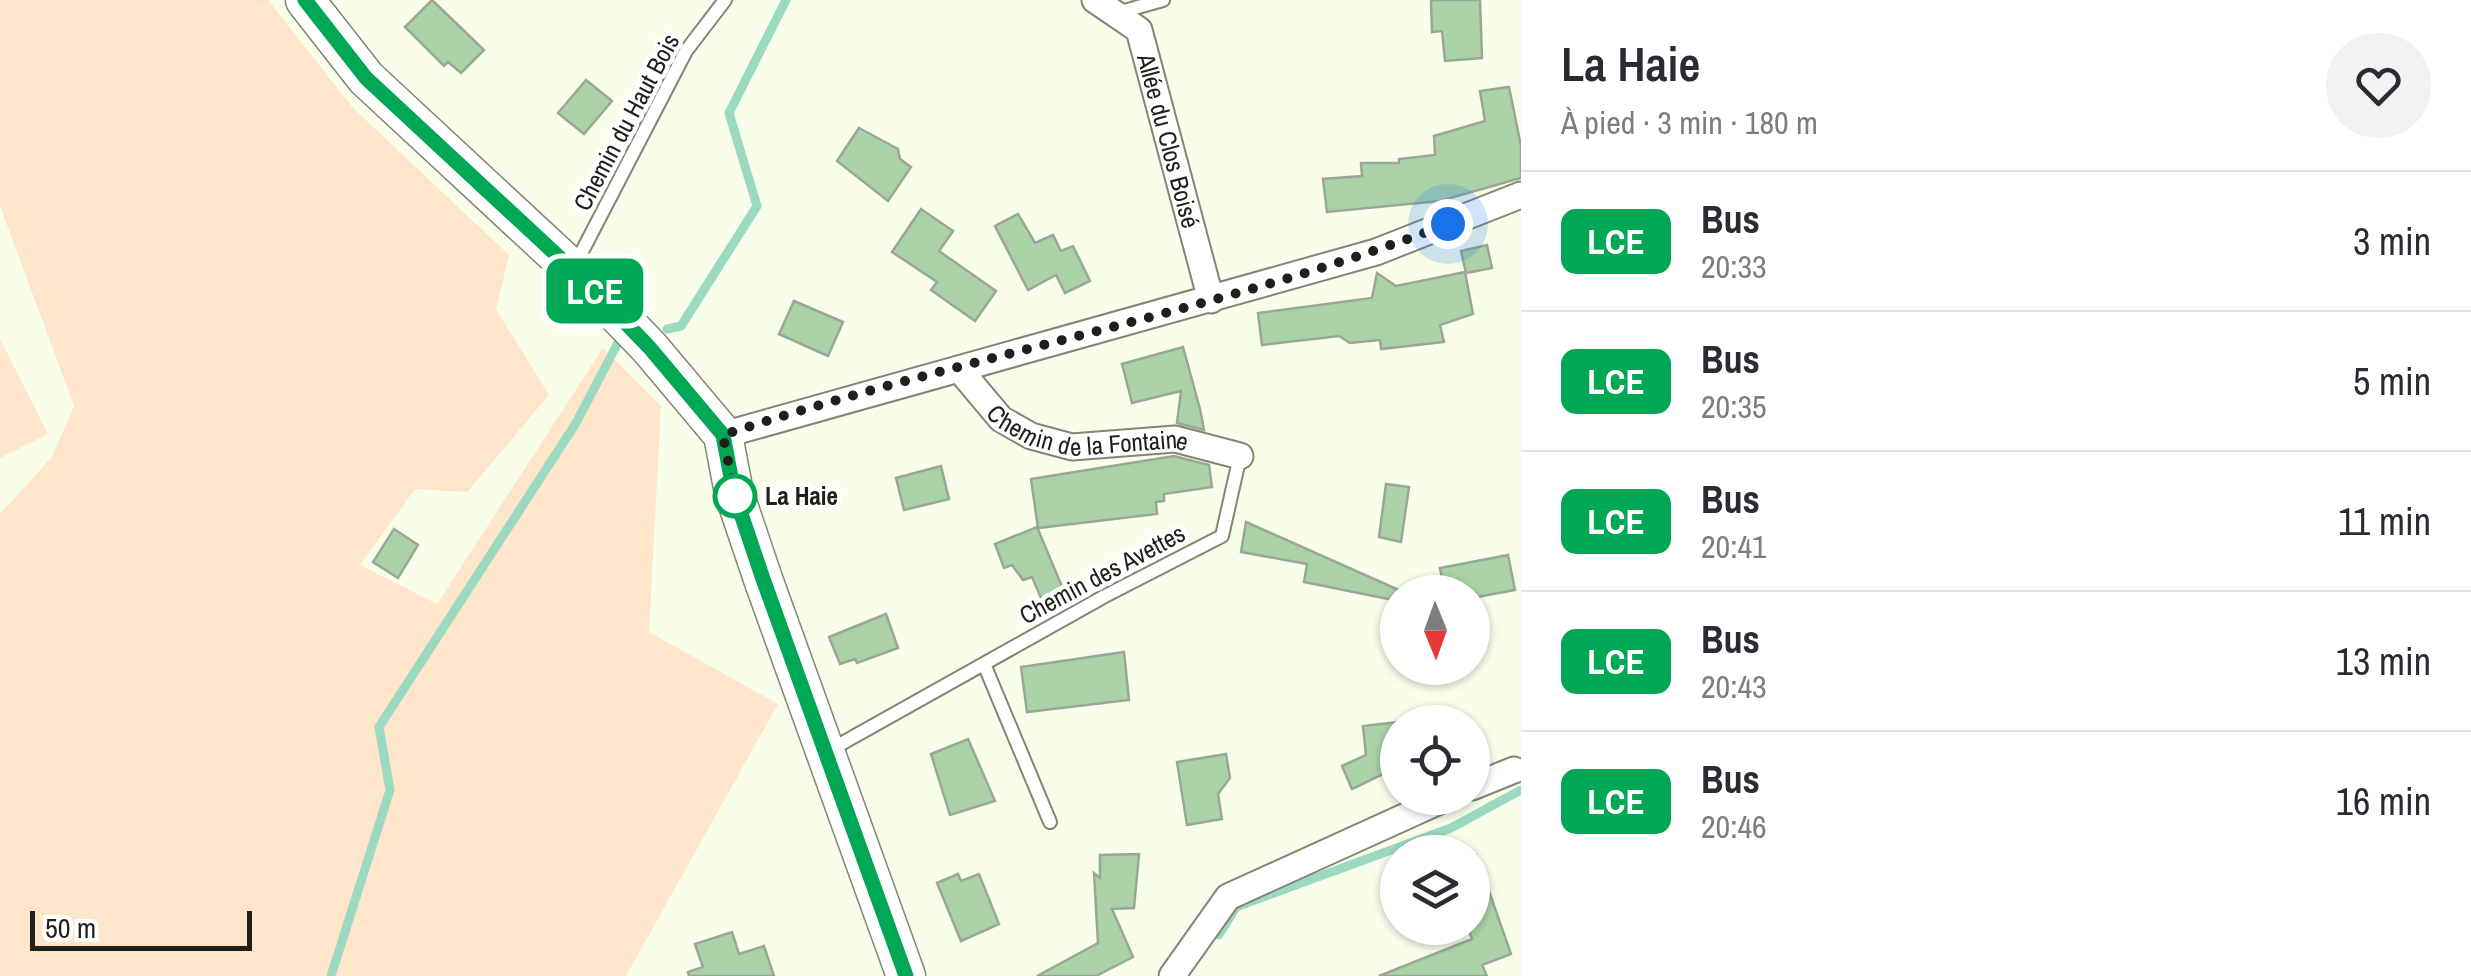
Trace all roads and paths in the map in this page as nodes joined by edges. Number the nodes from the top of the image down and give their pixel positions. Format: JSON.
{"nodes":[{"id":1,"x":306,"y":0,"type":"edge"},
{"id":2,"x":725,"y":0,"type":"edge"},
{"id":3,"x":1163,"y":0,"type":"edge"},
{"id":4,"x":1105,"y":7,"type":"edge"},
{"id":5,"x":1521,"y":195,"type":"edge"},
{"id":6,"x":572,"y":270,"type":"junction"},
{"id":7,"x":1211,"y":300,"type":"junction"},
{"id":8,"x":959,"y":368,"type":"junction"},
{"id":9,"x":723,"y":435,"type":"junction"},
{"id":10,"x":1240,"y":456,"type":"joint"},
{"id":11,"x":984,"y":664,"type":"junction"},
{"id":12,"x":824,"y":754,"type":"junction"},
{"id":13,"x":1514,"y":770,"type":"dead end"},
{"id":14,"x":1490,"y":780,"type":"edge"},
{"id":15,"x":1409,"y":815,"type":"edge"},
{"id":16,"x":1050,"y":822,"type":"dead end"},
{"id":17,"x":906,"y":976,"type":"edge"},
{"id":18,"x":1172,"y":976,"type":"edge"}],
"edges":[{"from":1,"to":6,"type":"street"},
{"from":2,"to":6,"type":"lane","name":"Chemin du Haut Bois"},
{"from":3,"to":4,"type":"lane"},
{"from":4,"to":7,"type":"street","name":"Allée du Clos Boisé"},
{"from":5,"to":7,"type":"street"},
{"from":6,"to":9,"type":"street"},
{"from":7,"to":8,"type":"street"},
{"from":8,"to":9,"type":"street"},
{"from":8,"to":10,"type":"street","name":"Chemin de la Fontaine"},
{"from":9,"to":12,"type":"street"},
{"from":10,"to":11,"type":"lane","name":"Chemin des Avettes"},
{"from":11,"to":12,"type":"lane","name":"Chemin des Avettes"},
{"from":11,"to":16,"type":"lane"},
{"from":12,"to":17,"type":"street"},
{"from":13,"to":14,"type":"street"},
{"from":15,"to":18,"type":"street"}]}
